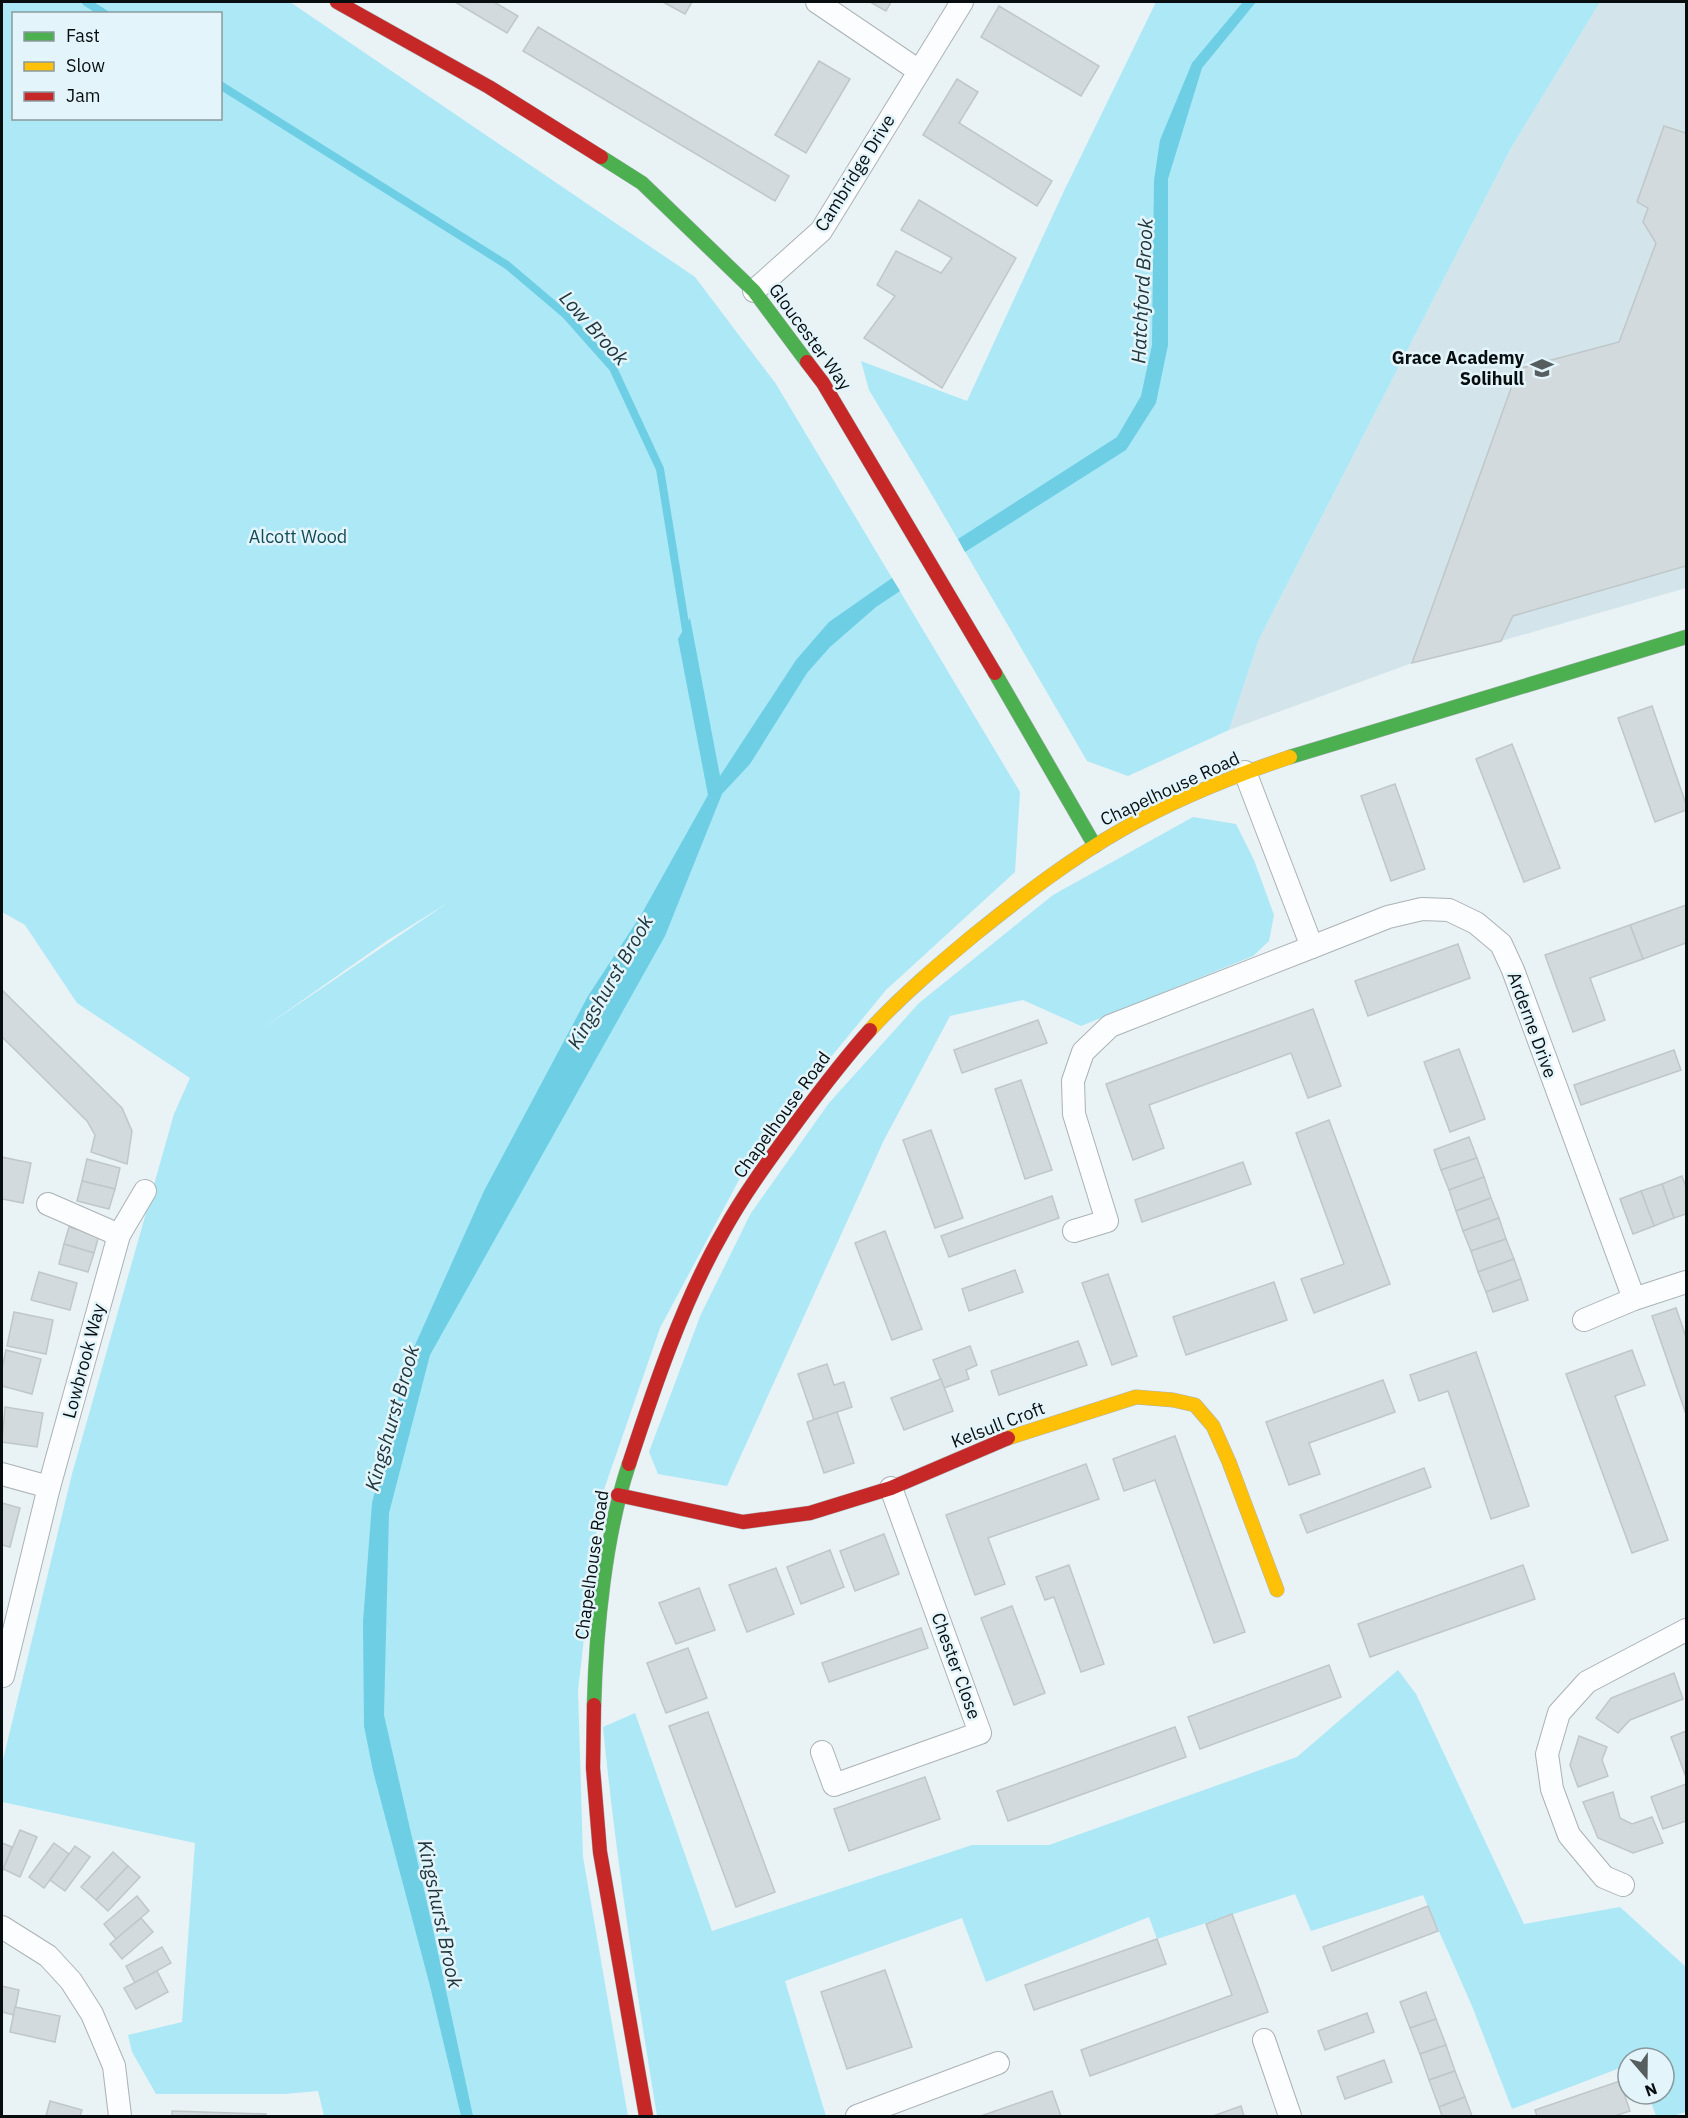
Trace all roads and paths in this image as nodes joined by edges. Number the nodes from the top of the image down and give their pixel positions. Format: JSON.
{"nodes":[{"id":1,"x":337,"y":2,"type":"edge"},
{"id":2,"x":817,"y":2,"type":"edge"},
{"id":3,"x":962,"y":2,"type":"edge"},
{"id":4,"x":919,"y":71,"type":"junction"},
{"id":5,"x":754,"y":291,"type":"junction"},
{"id":6,"x":1686,"y":637,"type":"edge"},
{"id":7,"x":1245,"y":772,"type":"junction"},
{"id":8,"x":1095,"y":846,"type":"junction"},
{"id":9,"x":1312,"y":947,"type":"junction"},
{"id":10,"x":145,"y":1191,"type":"dead end"},
{"id":11,"x":48,"y":1204,"type":"dead end"},
{"id":12,"x":1074,"y":1231,"type":"dead end"},
{"id":13,"x":119,"y":1235,"type":"junction"},
{"id":14,"x":1686,"y":1282,"type":"edge"},
{"id":15,"x":1634,"y":1299,"type":"junction"},
{"id":16,"x":1584,"y":1320,"type":"dead end"},
{"id":17,"x":2,"y":1474,"type":"edge"},
{"id":18,"x":49,"y":1487,"type":"junction"},
{"id":19,"x":891,"y":1488,"type":"junction"},
{"id":20,"x":618,"y":1495,"type":"junction"},
{"id":21,"x":1277,"y":1590,"type":"dead end"},
{"id":22,"x":1686,"y":1630,"type":"edge"},
{"id":23,"x":3,"y":1676,"type":"dead end"},
{"id":24,"x":822,"y":1752,"type":"dead end"},
{"id":25,"x":1623,"y":1885,"type":"dead end"},
{"id":26,"x":2,"y":1927,"type":"edge"},
{"id":27,"x":1264,"y":2040,"type":"dead end"},
{"id":28,"x":998,"y":2063,"type":"dead end"},
{"id":29,"x":120,"y":2116,"type":"edge"},
{"id":30,"x":646,"y":2116,"type":"edge"},
{"id":31,"x":857,"y":2116,"type":"edge"},
{"id":32,"x":1290,"y":2116,"type":"edge"}],
"edges":[{"from":1,"to":5,"type":"street","name":"Gloucester Way"},
{"from":2,"to":4,"type":"street"},
{"from":3,"to":4,"type":"street","name":"Cambridge Drive"},
{"from":4,"to":5,"type":"street","name":"Cambridge Drive"},
{"from":5,"to":8,"type":"street","name":"Gloucester Way"},
{"from":6,"to":7,"type":"street","name":"Chapelhouse Road"},
{"from":7,"to":8,"type":"street","name":"Chapelhouse Road"},
{"from":7,"to":9,"type":"street"},
{"from":8,"to":20,"type":"street","name":"Chapelhouse Road"},
{"from":9,"to":12,"type":"street","name":"Arderne Drive"},
{"from":9,"to":15,"type":"street","name":"Arderne Drive"},
{"from":10,"to":13,"type":"street","name":"Lowbrook Way"},
{"from":11,"to":13,"type":"street"},
{"from":13,"to":18,"type":"street","name":"Lowbrook Way"},
{"from":14,"to":15,"type":"street"},
{"from":15,"to":16,"type":"street"},
{"from":17,"to":18,"type":"street"},
{"from":18,"to":23,"type":"street","name":"Lowbrook Way"},
{"from":19,"to":20,"type":"street","name":"Kelsull Croft"},
{"from":19,"to":21,"type":"street","name":"Kelsull Croft"},
{"from":19,"to":24,"type":"street","name":"Chester Close"},
{"from":20,"to":30,"type":"street","name":"Chapelhouse Road"},
{"from":22,"to":25,"type":"street"},
{"from":26,"to":29,"type":"street"},
{"from":27,"to":32,"type":"street"},
{"from":28,"to":31,"type":"street"}]}
